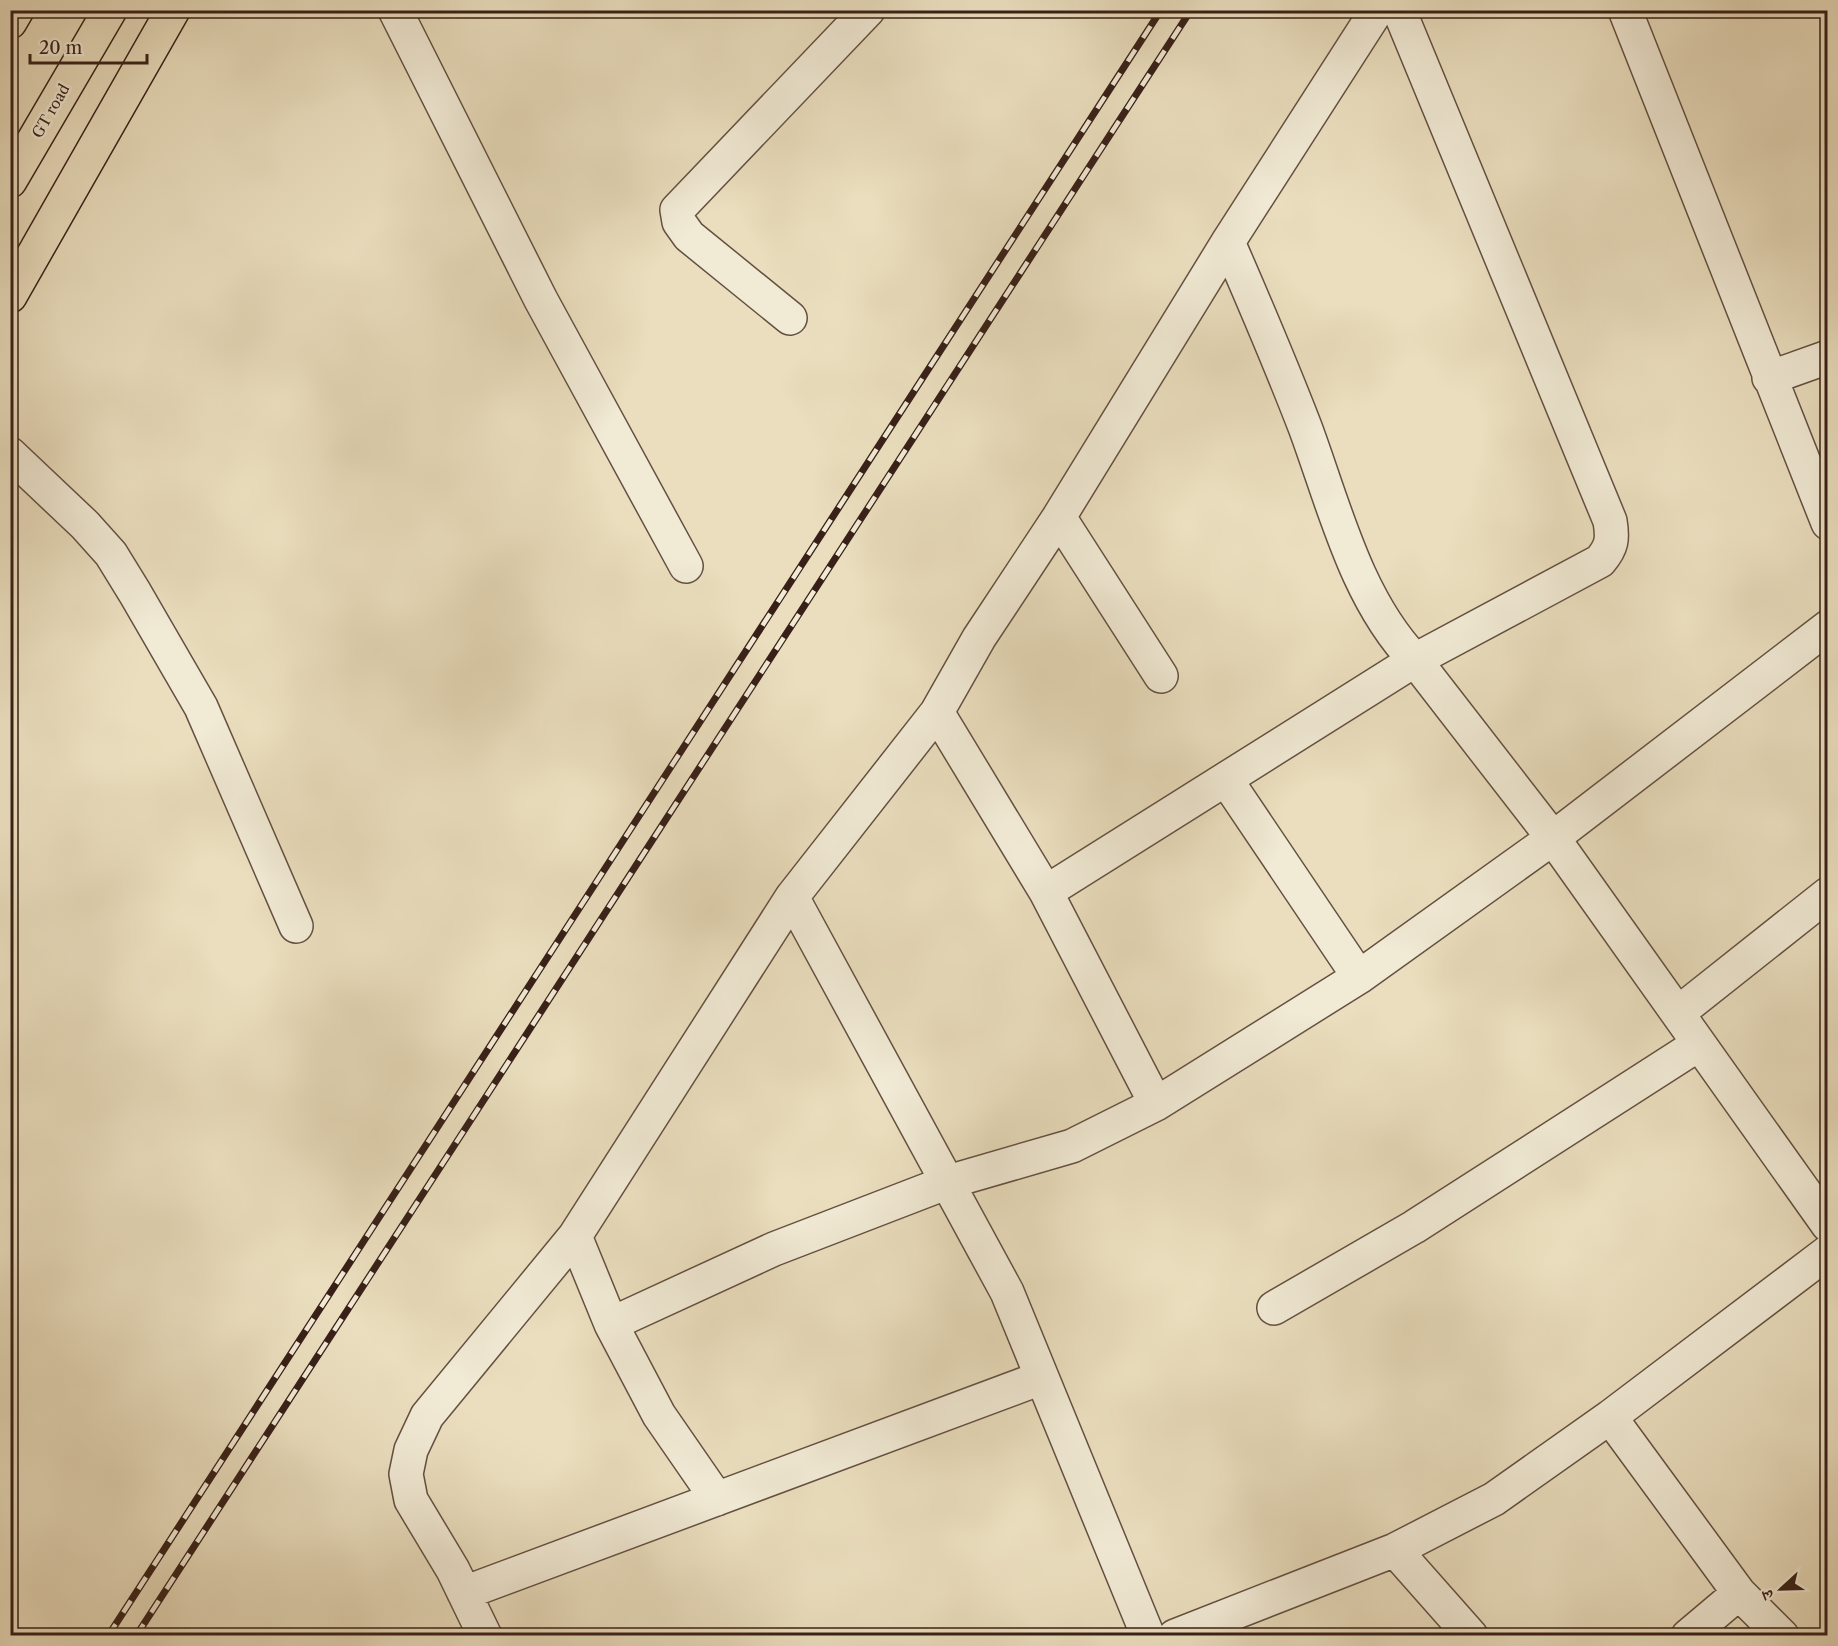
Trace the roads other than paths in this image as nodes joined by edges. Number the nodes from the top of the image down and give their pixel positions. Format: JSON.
{"nodes":[{"id":1,"x":17,"y":10,"type":"edge"},
{"id":2,"x":110,"y":10,"type":"edge"},
{"id":3,"x":173,"y":10,"type":"edge"},
{"id":4,"x":395,"y":10,"type":"edge"},
{"id":5,"x":868,"y":10,"type":"edge"},
{"id":6,"x":1377,"y":10,"type":"edge"},
{"id":7,"x":1399,"y":10,"type":"edge"},
{"id":8,"x":1625,"y":10,"type":"edge"},
{"id":9,"x":10,"y":22,"type":"edge"},
{"id":10,"x":10,"y":181,"type":"edge"},
{"id":11,"x":1228,"y":242,"type":"junction"},
{"id":12,"x":10,"y":296,"type":"edge"},
{"id":13,"x":790,"y":318,"type":"dead end"},
{"id":14,"x":1827,"y":357,"type":"edge"},
{"id":15,"x":1769,"y":378,"type":"junction"},
{"id":16,"x":10,"y":454,"type":"edge"},
{"id":17,"x":1059,"y":517,"type":"junction"},
{"id":18,"x":1827,"y":523,"type":"edge"},
{"id":19,"x":686,"y":566,"type":"dead end"},
{"id":20,"x":1827,"y":627,"type":"edge"},
{"id":21,"x":1415,"y":660,"type":"junction"},
{"id":22,"x":1161,"y":676,"type":"dead end"},
{"id":23,"x":937,"y":712,"type":"junction"},
{"id":24,"x":1227,"y":781,"type":"junction"},
{"id":25,"x":1553,"y":838,"type":"junction"},
{"id":26,"x":1046,"y":892,"type":"junction"},
{"id":27,"x":1827,"y":894,"type":"edge"},
{"id":28,"x":792,"y":897,"type":"junction"},
{"id":29,"x":296,"y":926,"type":"dead end"},
{"id":30,"x":1359,"y":977,"type":"junction"},
{"id":31,"x":1678,"y":1013,"type":"junction"},
{"id":32,"x":1699,"y":1044,"type":"junction"},
{"id":33,"x":1156,"y":1104,"type":"junction"},
{"id":34,"x":948,"y":1182,"type":"junction"},
{"id":35,"x":1827,"y":1225,"type":"edge"},
{"id":36,"x":575,"y":1236,"type":"junction"},
{"id":37,"x":1827,"y":1251,"type":"edge"},
{"id":38,"x":1274,"y":1308,"type":"dead end"},
{"id":39,"x":611,"y":1324,"type":"junction"},
{"id":40,"x":1041,"y":1378,"type":"junction"},
{"id":41,"x":1610,"y":1417,"type":"junction"},
{"id":42,"x":717,"y":1499,"type":"junction"},
{"id":43,"x":1395,"y":1550,"type":"junction"},
{"id":44,"x":464,"y":1593,"type":"junction"},
{"id":45,"x":1740,"y":1593,"type":"junction"},
{"id":46,"x":1232,"y":1626,"type":"edge"},
{"id":47,"x":485,"y":1635,"type":"edge"},
{"id":48,"x":1148,"y":1635,"type":"edge"},
{"id":49,"x":1175,"y":1635,"type":"edge"},
{"id":50,"x":1471,"y":1635,"type":"edge"},
{"id":51,"x":1688,"y":1635,"type":"edge"},
{"id":52,"x":1782,"y":1635,"type":"edge"}],
"edges":[{"from":1,"to":9,"type":"main road"},
{"from":2,"to":10,"type":"main road","name":"GT road"},
{"from":3,"to":12,"type":"main road"},
{"from":4,"to":19,"type":"street"},
{"from":5,"to":13,"type":"street"},
{"from":6,"to":11,"type":"street"},
{"from":7,"to":21,"type":"street"},
{"from":8,"to":15,"type":"street"},
{"from":11,"to":17,"type":"street"},
{"from":11,"to":21,"type":"street"},
{"from":14,"to":15,"type":"street"},
{"from":15,"to":18,"type":"street"},
{"from":16,"to":29,"type":"street"},
{"from":17,"to":22,"type":"street"},
{"from":17,"to":23,"type":"street"},
{"from":20,"to":25,"type":"street"},
{"from":21,"to":24,"type":"street"},
{"from":21,"to":25,"type":"street"},
{"from":23,"to":26,"type":"street"},
{"from":23,"to":28,"type":"street"},
{"from":24,"to":26,"type":"street"},
{"from":24,"to":30,"type":"street"},
{"from":25,"to":30,"type":"street"},
{"from":25,"to":31,"type":"street"},
{"from":26,"to":33,"type":"street"},
{"from":27,"to":31,"type":"street"},
{"from":28,"to":34,"type":"street"},
{"from":28,"to":36,"type":"street"},
{"from":30,"to":33,"type":"street"},
{"from":31,"to":32,"type":"street"},
{"from":32,"to":35,"type":"street"},
{"from":32,"to":38,"type":"street"},
{"from":33,"to":34,"type":"street"},
{"from":34,"to":39,"type":"street"},
{"from":34,"to":40,"type":"street"},
{"from":36,"to":39,"type":"street"},
{"from":36,"to":44,"type":"street"},
{"from":37,"to":41,"type":"street"},
{"from":39,"to":42,"type":"street"},
{"from":40,"to":42,"type":"street"},
{"from":40,"to":48,"type":"street"},
{"from":41,"to":43,"type":"street"},
{"from":41,"to":45,"type":"street"},
{"from":42,"to":44,"type":"street"},
{"from":43,"to":46,"type":"street"},
{"from":43,"to":50,"type":"street"},
{"from":44,"to":47,"type":"street"},
{"from":45,"to":51,"type":"street"},
{"from":45,"to":52,"type":"street"},
{"from":46,"to":49,"type":"street"}]}
